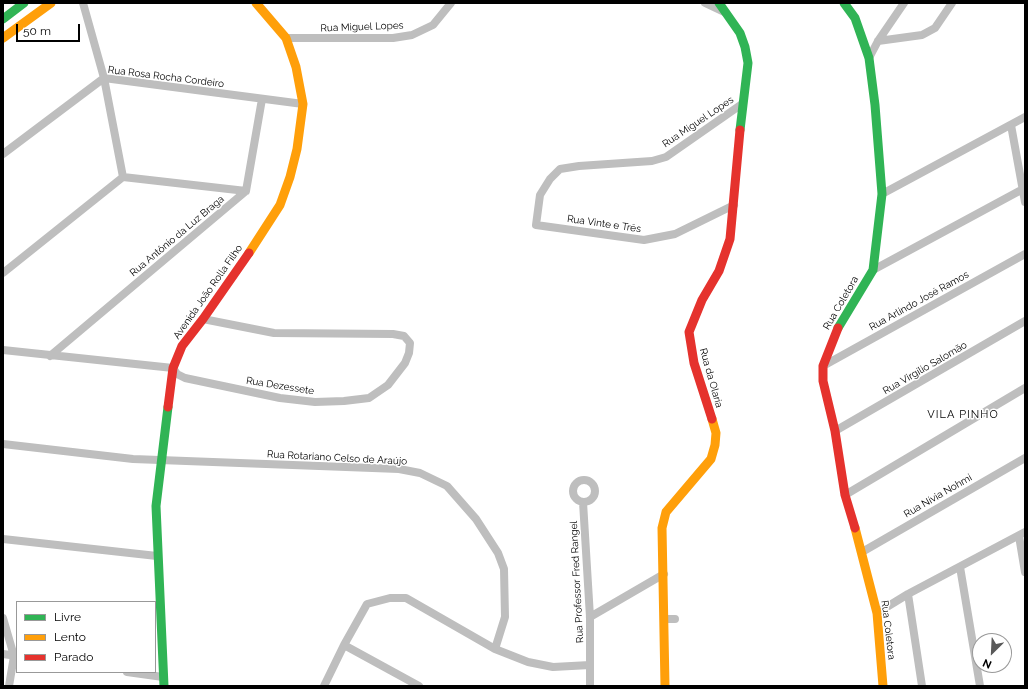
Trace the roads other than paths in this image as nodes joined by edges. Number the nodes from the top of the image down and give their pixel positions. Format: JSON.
{"nodes":[{"id":1,"x":25,"y":3,"type":"edge"},
{"id":2,"x":51,"y":3,"type":"edge"},
{"id":3,"x":83,"y":3,"type":"edge"},
{"id":4,"x":256,"y":3,"type":"edge"},
{"id":5,"x":451,"y":3,"type":"edge"},
{"id":6,"x":705,"y":3,"type":"edge"},
{"id":7,"x":719,"y":3,"type":"edge"},
{"id":8,"x":844,"y":3,"type":"edge"},
{"id":9,"x":904,"y":3,"type":"edge"},
{"id":10,"x":952,"y":3,"type":"edge"},
{"id":11,"x":725,"y":12,"type":"junction"},
{"id":12,"x":33,"y":15,"type":"junction"},
{"id":13,"x":3,"y":19,"type":"edge"},
{"id":14,"x":3,"y":38,"type":"edge"},
{"id":15,"x":286,"y":38,"type":"junction"},
{"id":16,"x":878,"y":41,"type":"junction"},
{"id":17,"x":869,"y":58,"type":"junction"},
{"id":18,"x":104,"y":78,"type":"junction"},
{"id":19,"x":262,"y":99,"type":"junction"},
{"id":20,"x":303,"y":104,"type":"junction"},
{"id":21,"x":742,"y":104,"type":"junction"},
{"id":22,"x":1025,"y":117,"type":"edge"},
{"id":23,"x":1011,"y":125,"type":"junction"},
{"id":24,"x":3,"y":154,"type":"edge"},
{"id":25,"x":123,"y":176,"type":"junction"},
{"id":26,"x":1023,"y":189,"type":"junction"},
{"id":27,"x":246,"y":191,"type":"junction"},
{"id":28,"x":882,"y":194,"type":"junction"},
{"id":29,"x":1025,"y":202,"type":"edge"},
{"id":30,"x":734,"y":205,"type":"junction"},
{"id":31,"x":536,"y":225,"type":"joint"},
{"id":32,"x":1025,"y":254,"type":"edge"},
{"id":33,"x":873,"y":270,"type":"junction"},
{"id":34,"x":3,"y":273,"type":"edge"},
{"id":35,"x":203,"y":319,"type":"junction"},
{"id":36,"x":1025,"y":321,"type":"edge"},
{"id":37,"x":3,"y":350,"type":"edge"},
{"id":38,"x":50,"y":356,"type":"junction"},
{"id":39,"x":823,"y":366,"type":"junction"},
{"id":40,"x":173,"y":368,"type":"junction"},
{"id":41,"x":1025,"y":388,"type":"edge"},
{"id":42,"x":835,"y":431,"type":"junction"},
{"id":43,"x":3,"y":444,"type":"edge"},
{"id":44,"x":1025,"y":458,"type":"edge"},
{"id":45,"x":161,"y":459,"type":"junction"},
{"id":46,"x":845,"y":495,"type":"junction"},
{"id":47,"x":583,"y":502,"type":"dead end"},
{"id":48,"x":1022,"y":534,"type":"edge"},
{"id":49,"x":3,"y":540,"type":"edge"},
{"id":50,"x":862,"y":552,"type":"junction"},
{"id":51,"x":157,"y":556,"type":"junction"},
{"id":52,"x":960,"y":567,"type":"junction"},
{"id":53,"x":1025,"y":572,"type":"edge"},
{"id":54,"x":664,"y":574,"type":"junction"},
{"id":55,"x":908,"y":594,"type":"junction"},
{"id":56,"x":877,"y":612,"type":"junction"},
{"id":57,"x":590,"y":617,"type":"junction"},
{"id":58,"x":3,"y":618,"type":"edge"},
{"id":59,"x":664,"y":619,"type":"junction"},
{"id":60,"x":675,"y":619,"type":"dead end"},
{"id":61,"x":344,"y":645,"type":"junction"},
{"id":62,"x":495,"y":649,"type":"junction"},
{"id":63,"x":3,"y":654,"type":"edge"},
{"id":64,"x":16,"y":656,"type":"edge"},
{"id":65,"x":590,"y":665,"type":"junction"},
{"id":66,"x":131,"y":673,"type":"edge"},
{"id":67,"x":163,"y":682,"type":"edge"},
{"id":68,"x":9,"y":686,"type":"edge"},
{"id":69,"x":324,"y":686,"type":"edge"},
{"id":70,"x":419,"y":686,"type":"edge"},
{"id":71,"x":590,"y":686,"type":"edge"},
{"id":72,"x":665,"y":686,"type":"edge"},
{"id":73,"x":883,"y":686,"type":"edge"},
{"id":74,"x":922,"y":686,"type":"edge"},
{"id":75,"x":980,"y":686,"type":"edge"}],
"edges":[{"from":1,"to":12,"type":"street"},
{"from":1,"to":13,"type":"street"},
{"from":2,"to":12,"type":"street"},
{"from":3,"to":18,"type":"street"},
{"from":4,"to":15,"type":"street","name":"Avenida João Rolla Filho"},
{"from":5,"to":15,"type":"street","name":"Rua Miguel Lopes"},
{"from":6,"to":11,"type":"street"},
{"from":7,"to":11,"type":"street","name":"Rua da Olaria"},
{"from":8,"to":17,"type":"street","name":"Rua Coletora"},
{"from":9,"to":16,"type":"street"},
{"from":10,"to":16,"type":"street"},
{"from":11,"to":21,"type":"street","name":"Rua da Olaria"},
{"from":12,"to":14,"type":"street"},
{"from":15,"to":20,"type":"street","name":"Avenida João Rolla Filho"},
{"from":16,"to":17,"type":"street"},
{"from":17,"to":28,"type":"street","name":"Rua Coletora"},
{"from":18,"to":19,"type":"street","name":"Rua Rosa Rocha Cordeiro"},
{"from":18,"to":24,"type":"street","name":"Rua Rosa Rocha Cordeiro"},
{"from":18,"to":25,"type":"street"},
{"from":19,"to":20,"type":"street","name":"Rua Rosa Rocha Cordeiro"},
{"from":19,"to":27,"type":"street"},
{"from":20,"to":35,"type":"street","name":"Avenida João Rolla Filho"},
{"from":21,"to":30,"type":"street","name":"Rua da Olaria"},
{"from":21,"to":31,"type":"street","name":"Rua Miguel Lopes"},
{"from":22,"to":23,"type":"street"},
{"from":23,"to":26,"type":"street"},
{"from":23,"to":28,"type":"street"},
{"from":25,"to":27,"type":"street"},
{"from":25,"to":34,"type":"street"},
{"from":26,"to":29,"type":"street"},
{"from":26,"to":33,"type":"street"},
{"from":27,"to":38,"type":"street","name":"Rua Antônio da Luz Braga"},
{"from":28,"to":33,"type":"street","name":"Rua Coletora"},
{"from":30,"to":31,"type":"street","name":"Rua Vinte e Três"},
{"from":30,"to":54,"type":"street","name":"Rua da Olaria"},
{"from":32,"to":39,"type":"street","name":"Rua Arlindo José Ramos"},
{"from":33,"to":39,"type":"street","name":"Rua Coletora"},
{"from":35,"to":40,"type":"street","name":"Avenida João Rolla Filho"},
{"from":35,"to":40,"type":"street","name":"Rua Dezessete"},
{"from":36,"to":42,"type":"street","name":"Rua Virgílio Salomão"},
{"from":37,"to":38,"type":"street"},
{"from":38,"to":40,"type":"street"},
{"from":39,"to":42,"type":"street","name":"Rua Coletora"},
{"from":40,"to":45,"type":"street","name":"Avenida João Rolla Filho"},
{"from":41,"to":46,"type":"street"},
{"from":42,"to":46,"type":"street","name":"Rua Coletora"},
{"from":43,"to":45,"type":"street","name":"Rua Rotariano Celso de Araújo"},
{"from":44,"to":50,"type":"street","name":"Rua Nívia Nohmi"},
{"from":45,"to":51,"type":"street","name":"Avenida João Rolla Filho"},
{"from":45,"to":62,"type":"street","name":"Rua Rotariano Celso de Araújo"},
{"from":46,"to":50,"type":"street","name":"Rua Coletora"},
{"from":47,"to":57,"type":"street","name":"Rua Professor Fred Rangel"},
{"from":48,"to":52,"type":"street"},
{"from":48,"to":53,"type":"street"},
{"from":49,"to":51,"type":"street"},
{"from":50,"to":56,"type":"street","name":"Rua Coletora"},
{"from":51,"to":67,"type":"street","name":"Avenida João Rolla Filho"},
{"from":52,"to":55,"type":"street"},
{"from":52,"to":75,"type":"street"},
{"from":54,"to":57,"type":"street"},
{"from":54,"to":59,"type":"street","name":"Rua da Olaria"},
{"from":55,"to":56,"type":"street"},
{"from":55,"to":74,"type":"street"},
{"from":56,"to":73,"type":"street","name":"Rua Coletora"},
{"from":57,"to":65,"type":"street","name":"Rua Professor Fred Rangel"},
{"from":58,"to":64,"type":"street"},
{"from":59,"to":60,"type":"street"},
{"from":59,"to":72,"type":"street","name":"Rua da Olaria"},
{"from":61,"to":62,"type":"street"},
{"from":61,"to":69,"type":"street"},
{"from":61,"to":70,"type":"street"},
{"from":62,"to":65,"type":"street"},
{"from":63,"to":64,"type":"street"},
{"from":64,"to":68,"type":"street"},
{"from":65,"to":71,"type":"street","name":"Rua Professor Fred Rangel"},
{"from":66,"to":67,"type":"street"}]}
